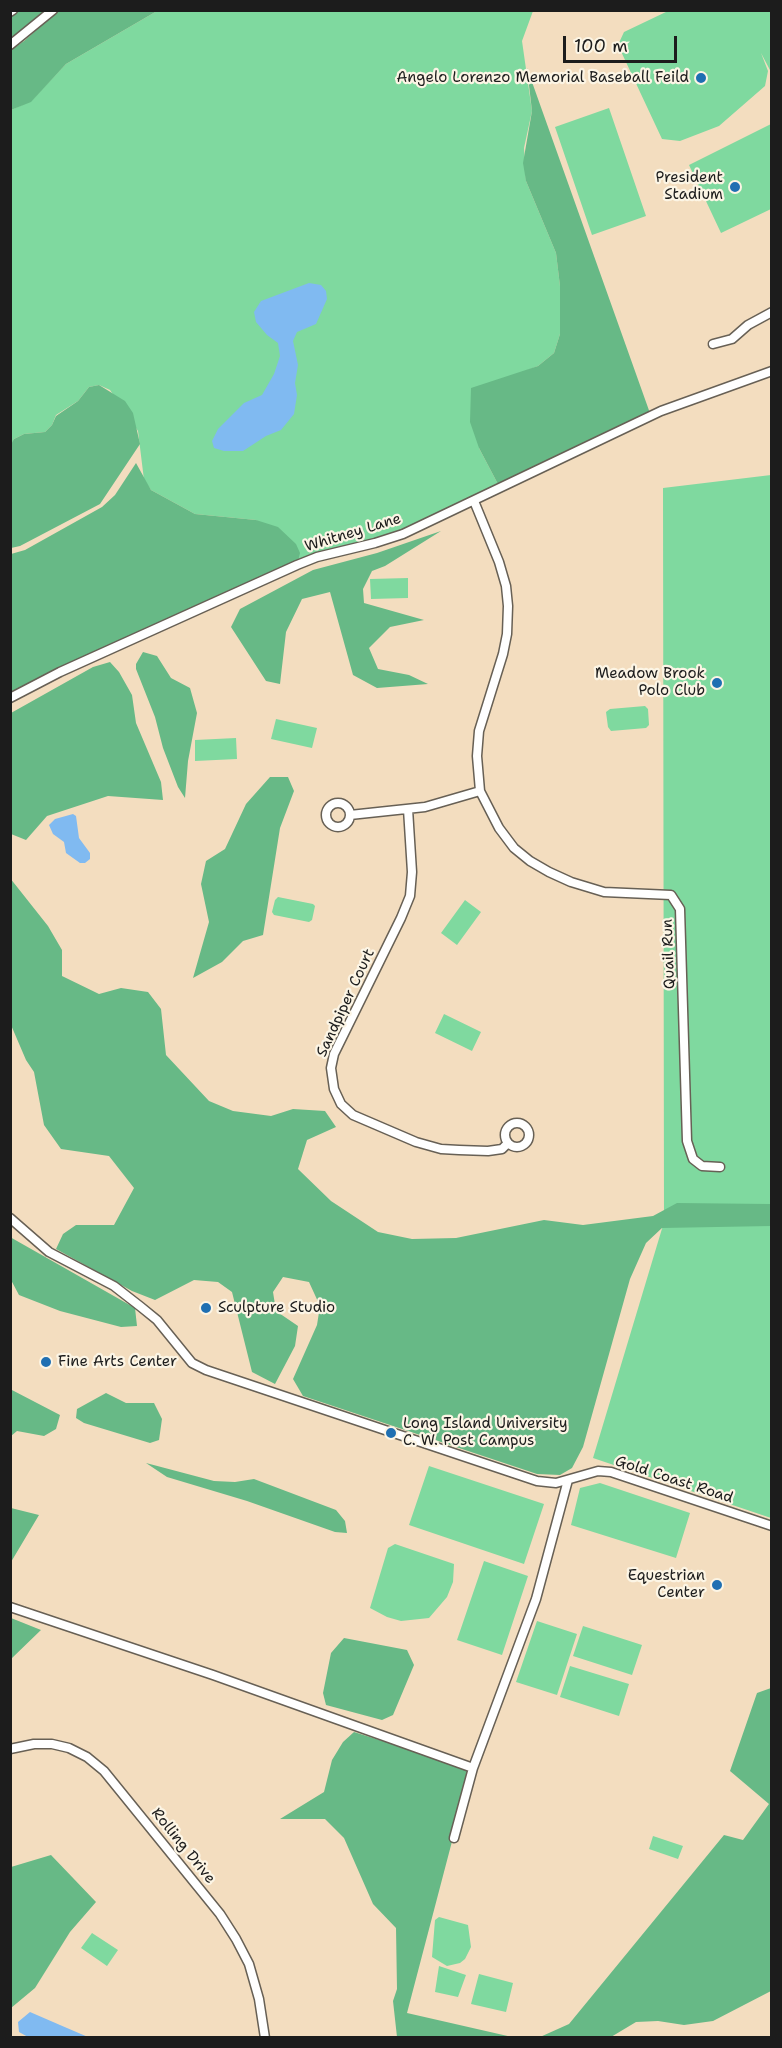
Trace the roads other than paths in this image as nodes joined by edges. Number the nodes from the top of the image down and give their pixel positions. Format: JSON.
{"nodes":[{"id":1,"x":53,"y":10,"type":"edge"},
{"id":2,"x":10,"y":45,"type":"edge"},
{"id":3,"x":771,"y":312,"type":"edge"},
{"id":4,"x":713,"y":344,"type":"dead end"},
{"id":5,"x":771,"y":371,"type":"edge"},
{"id":6,"x":474,"y":501,"type":"junction"},
{"id":7,"x":10,"y":698,"type":"edge"},
{"id":8,"x":480,"y":791,"type":"junction"},
{"id":9,"x":408,"y":809,"type":"junction"},
{"id":10,"x":350,"y":815,"type":"dead end"},
{"id":11,"x":508,"y":1143,"type":"dead end"},
{"id":12,"x":720,"y":1167,"type":"dead end"},
{"id":13,"x":10,"y":1218,"type":"edge"},
{"id":14,"x":568,"y":1480,"type":"junction"},
{"id":15,"x":771,"y":1526,"type":"edge"},
{"id":16,"x":10,"y":1607,"type":"edge"},
{"id":17,"x":10,"y":1749,"type":"edge"},
{"id":18,"x":473,"y":1768,"type":"junction"},
{"id":19,"x":454,"y":1838,"type":"dead end"},
{"id":20,"x":265,"y":2037,"type":"edge"}],
"edges":[{"from":1,"to":2,"type":"street"},
{"from":3,"to":4,"type":"street"},
{"from":5,"to":6,"type":"street","name":"Whitney Lane"},
{"from":6,"to":7,"type":"street","name":"Whitney Lane"},
{"from":6,"to":8,"type":"street","name":"Quail Run"},
{"from":8,"to":9,"type":"street"},
{"from":8,"to":12,"type":"street","name":"Quail Run"},
{"from":9,"to":10,"type":"street"},
{"from":9,"to":11,"type":"street","name":"Sandpiper Court"},
{"from":13,"to":14,"type":"street","name":"Gold Coast Road"},
{"from":14,"to":15,"type":"street","name":"Gold Coast Road"},
{"from":14,"to":18,"type":"street"},
{"from":16,"to":18,"type":"street"},
{"from":17,"to":20,"type":"street","name":"Rolling Drive"},
{"from":18,"to":19,"type":"street"}]}
